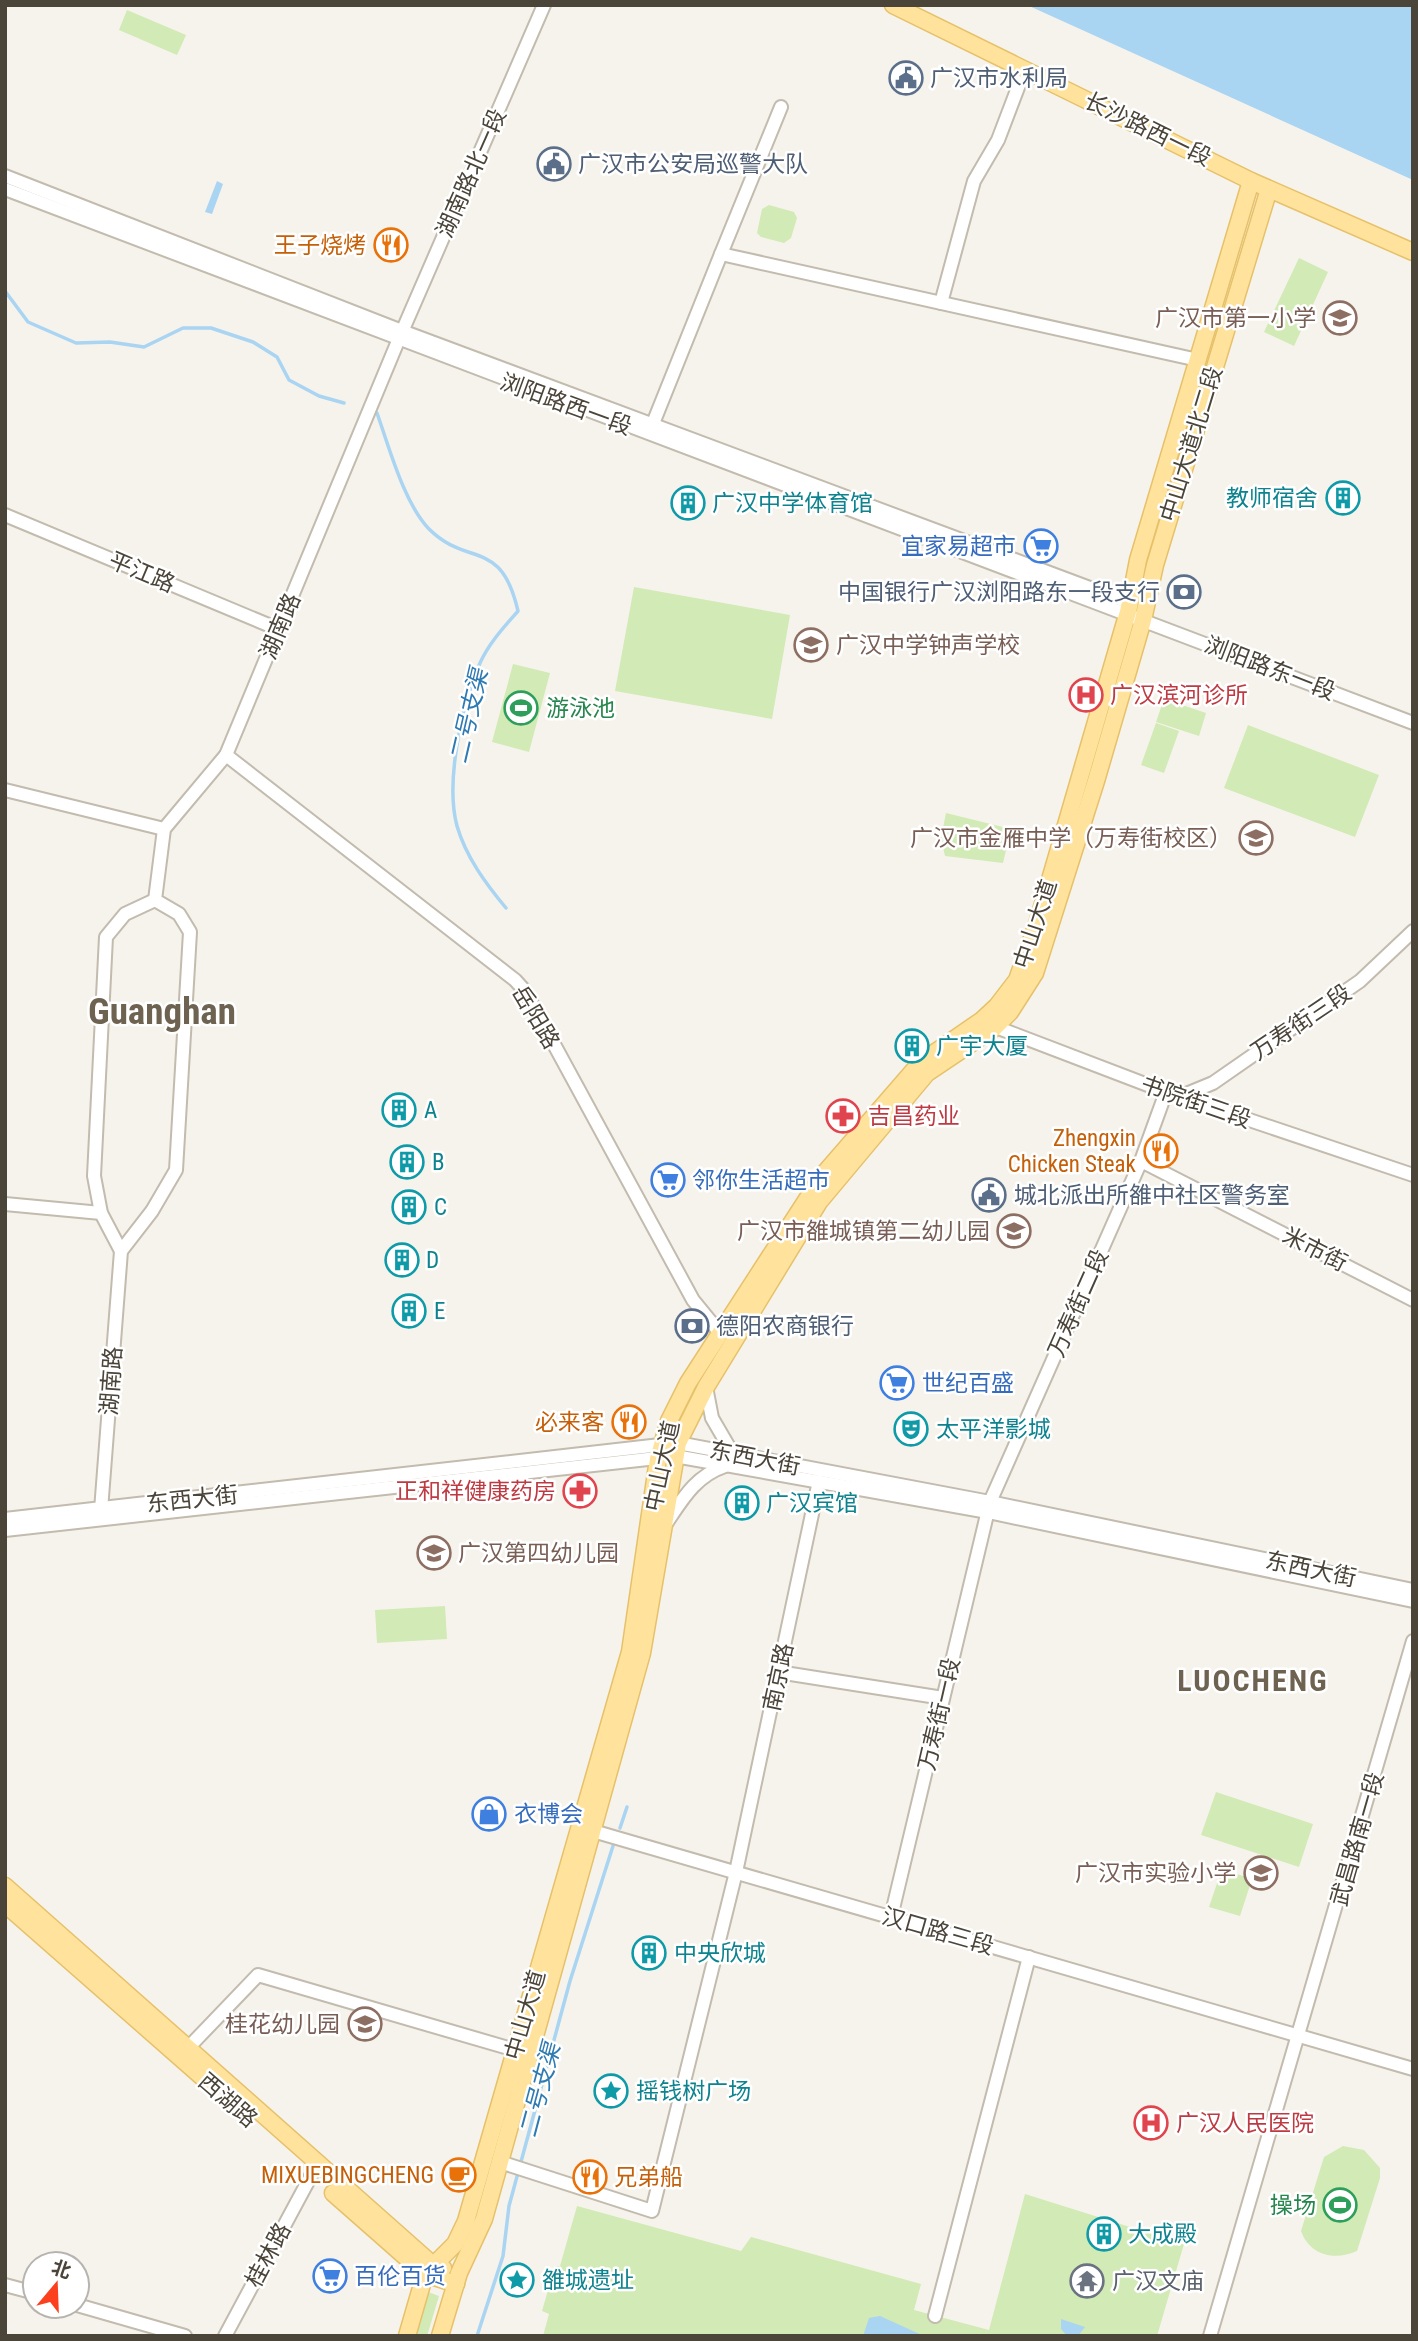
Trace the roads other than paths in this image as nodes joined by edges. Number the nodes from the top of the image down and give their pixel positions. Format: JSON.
{"nodes":[{"id":1,"x":544,"y":5,"type":"edge"},
{"id":2,"x":893,"y":5,"type":"edge"},
{"id":3,"x":1025,"y":69,"type":"junction"},
{"id":4,"x":781,"y":107,"type":"dead end"},
{"id":5,"x":5,"y":176,"type":"edge"},
{"id":6,"x":1251,"y":181,"type":"junction"},
{"id":7,"x":5,"y":189,"type":"edge"},
{"id":8,"x":1269,"y":189,"type":"junction"},
{"id":9,"x":1413,"y":252,"type":"edge"},
{"id":10,"x":721,"y":254,"type":"junction"},
{"id":11,"x":941,"y":303,"type":"junction"},
{"id":12,"x":400,"y":336,"type":"junction"},
{"id":13,"x":1198,"y":360,"type":"junction"},
{"id":14,"x":650,"y":429,"type":"junction"},
{"id":15,"x":5,"y":515,"type":"edge"},
{"id":16,"x":1134,"y":612,"type":"junction"},
{"id":17,"x":278,"y":629,"type":"junction"},
{"id":18,"x":1413,"y":723,"type":"edge"},
{"id":19,"x":226,"y":755,"type":"junction"},
{"id":20,"x":5,"y":790,"type":"edge"},
{"id":21,"x":164,"y":829,"type":"junction"},
{"id":22,"x":155,"y":900,"type":"junction"},
{"id":23,"x":1413,"y":932,"type":"edge"},
{"id":24,"x":988,"y":1024,"type":"junction"},
{"id":25,"x":1166,"y":1092,"type":"junction"},
{"id":26,"x":1179,"y":1097,"type":"junction"},
{"id":27,"x":1141,"y":1161,"type":"junction"},
{"id":28,"x":1413,"y":1175,"type":"edge"},
{"id":29,"x":5,"y":1204,"type":"edge"},
{"id":30,"x":101,"y":1213,"type":"junction"},
{"id":31,"x":121,"y":1251,"type":"junction"},
{"id":32,"x":1413,"y":1300,"type":"edge"},
{"id":33,"x":720,"y":1333,"type":"junction"},
{"id":34,"x":706,"y":1387,"type":"junction"},
{"id":35,"x":668,"y":1451,"type":"junction"},
{"id":36,"x":731,"y":1459,"type":"junction"},
{"id":37,"x":819,"y":1481,"type":"junction"},
{"id":38,"x":989,"y":1507,"type":"junction"},
{"id":39,"x":101,"y":1510,"type":"junction"},
{"id":40,"x":5,"y":1519,"type":"edge"},
{"id":41,"x":663,"y":1529,"type":"junction"},
{"id":42,"x":5,"y":1530,"type":"edge"},
{"id":43,"x":1413,"y":1591,"type":"edge"},
{"id":44,"x":1413,"y":1601,"type":"edge"},
{"id":45,"x":1413,"y":1641,"type":"edge"},
{"id":46,"x":778,"y":1672,"type":"junction"},
{"id":47,"x":943,"y":1698,"type":"junction"},
{"id":48,"x":586,"y":1829,"type":"junction"},
{"id":49,"x":736,"y":1872,"type":"junction"},
{"id":50,"x":5,"y":1886,"type":"edge"},
{"id":51,"x":5,"y":1904,"type":"edge"},
{"id":52,"x":891,"y":1917,"type":"junction"},
{"id":53,"x":1029,"y":1957,"type":"junction"},
{"id":54,"x":1297,"y":2036,"type":"junction"},
{"id":55,"x":187,"y":2049,"type":"junction"},
{"id":56,"x":515,"y":2050,"type":"junction"},
{"id":57,"x":1413,"y":2069,"type":"edge"},
{"id":58,"x":513,"y":2166,"type":"junction"},
{"id":59,"x":312,"y":2174,"type":"junction"},
{"id":60,"x":429,"y":2270,"type":"junction"},
{"id":61,"x":457,"y":2279,"type":"junction"},
{"id":62,"x":91,"y":2309,"type":"edge"},
{"id":63,"x":935,"y":2316,"type":"dead end"},
{"id":64,"x":185,"y":2336,"type":"edge"},
{"id":65,"x":225,"y":2336,"type":"edge"},
{"id":66,"x":407,"y":2336,"type":"edge"},
{"id":67,"x":440,"y":2336,"type":"edge"},
{"id":68,"x":1210,"y":2336,"type":"edge"}],
"edges":[{"from":1,"to":12,"type":"street","name":"湖南路北一段"},
{"from":2,"to":3,"type":"main road","name":"长沙路西一段"},
{"from":3,"to":6,"type":"main road","name":"长沙路西一段"},
{"from":3,"to":11,"type":"street"},
{"from":4,"to":10,"type":"street"},
{"from":5,"to":12,"type":"street"},
{"from":6,"to":8,"type":"main road","name":"长沙路西一段"},
{"from":6,"to":13,"type":"main road","name":"中山大道北二段"},
{"from":7,"to":12,"type":"street","name":"浏阳路西一段"},
{"from":8,"to":9,"type":"main road","name":"长沙路西一段"},
{"from":8,"to":16,"type":"main road","name":"中山大道北二段"},
{"from":10,"to":11,"type":"street"},
{"from":10,"to":14,"type":"street"},
{"from":11,"to":13,"type":"street"},
{"from":12,"to":14,"type":"street","name":"浏阳路西一段"},
{"from":12,"to":17,"type":"street","name":"湖南路"},
{"from":13,"to":16,"type":"main road","name":"中山大道北二段"},
{"from":14,"to":16,"type":"street","name":"浏阳路西一段"},
{"from":15,"to":17,"type":"street","name":"平江路"},
{"from":16,"to":18,"type":"street","name":"浏阳路东一段"},
{"from":16,"to":24,"type":"main road","name":"中山大道"},
{"from":17,"to":19,"type":"street","name":"湖南路"},
{"from":19,"to":21,"type":"street","name":"湖南路"},
{"from":19,"to":33,"type":"street","name":"岳阳路"},
{"from":20,"to":21,"type":"street"},
{"from":21,"to":22,"type":"street"},
{"from":22,"to":30,"type":"street"},
{"from":22,"to":31,"type":"street"},
{"from":23,"to":26,"type":"street","name":"万寿街三段"},
{"from":24,"to":25,"type":"street","name":"书院街三段"},
{"from":24,"to":33,"type":"main road","name":"中山大道"},
{"from":24,"to":34,"type":"main road","name":"中山大道"},
{"from":25,"to":26,"type":"street","name":"书院街三段"},
{"from":25,"to":27,"type":"street","name":"万寿街二段"},
{"from":26,"to":28,"type":"street","name":"书院街三段"},
{"from":27,"to":32,"type":"street","name":"米市街"},
{"from":27,"to":38,"type":"street","name":"万寿街二段"},
{"from":29,"to":30,"type":"street"},
{"from":30,"to":31,"type":"street"},
{"from":31,"to":39,"type":"street","name":"湖南路"},
{"from":33,"to":35,"type":"main road","name":"中山大道"},
{"from":34,"to":35,"type":"main road","name":"中山大道"},
{"from":34,"to":36,"type":"street"},
{"from":35,"to":36,"type":"street","name":"东西大街"},
{"from":35,"to":39,"type":"street","name":"东西大街"},
{"from":35,"to":41,"type":"main road","name":"中山大道"},
{"from":35,"to":42,"type":"street","name":"东西大街"},
{"from":35,"to":48,"type":"main road","name":"中山大道"},
{"from":36,"to":37,"type":"street","name":"东西大街"},
{"from":36,"to":38,"type":"street","name":"东西大街"},
{"from":36,"to":41,"type":"street"},
{"from":37,"to":38,"type":"street","name":"东西大街"},
{"from":37,"to":46,"type":"street","name":"南京路"},
{"from":38,"to":43,"type":"street","name":"东西大街"},
{"from":38,"to":44,"type":"street","name":"东西大街"},
{"from":38,"to":47,"type":"street","name":"万寿街一段"},
{"from":39,"to":40,"type":"street","name":"东西大街"},
{"from":41,"to":48,"type":"main road","name":"中山大道"},
{"from":45,"to":54,"type":"street","name":"武昌路南一段"},
{"from":46,"to":47,"type":"street"},
{"from":46,"to":49,"type":"street","name":"南京路"},
{"from":47,"to":52,"type":"street","name":"万寿街一段"},
{"from":48,"to":49,"type":"street","name":"汉口路三段"},
{"from":48,"to":56,"type":"main road","name":"中山大道"},
{"from":48,"to":58,"type":"main road","name":"中山大道"},
{"from":49,"to":52,"type":"street","name":"汉口路三段"},
{"from":49,"to":58,"type":"street","name":"南京路"},
{"from":50,"to":55,"type":"main road","name":"西湖路"},
{"from":51,"to":59,"type":"main road","name":"西湖路"},
{"from":52,"to":53,"type":"street","name":"汉口路三段"},
{"from":53,"to":54,"type":"street","name":"汉口路三段"},
{"from":53,"to":63,"type":"street"},
{"from":54,"to":57,"type":"street","name":"汉口路三段"},
{"from":54,"to":68,"type":"street","name":"武昌路南一段"},
{"from":55,"to":56,"type":"street"},
{"from":55,"to":60,"type":"main road","name":"西湖路"},
{"from":56,"to":60,"type":"main road","name":"中山大道"},
{"from":58,"to":61,"type":"main road","name":"中山大道"},
{"from":59,"to":60,"type":"main road","name":"西湖路"},
{"from":59,"to":65,"type":"street","name":"桂林路"},
{"from":60,"to":61,"type":"main road","name":"西湖路"},
{"from":60,"to":66,"type":"main road","name":"中山大道"},
{"from":61,"to":67,"type":"main road","name":"中山大道"},
{"from":62,"to":64,"type":"street"}]}
